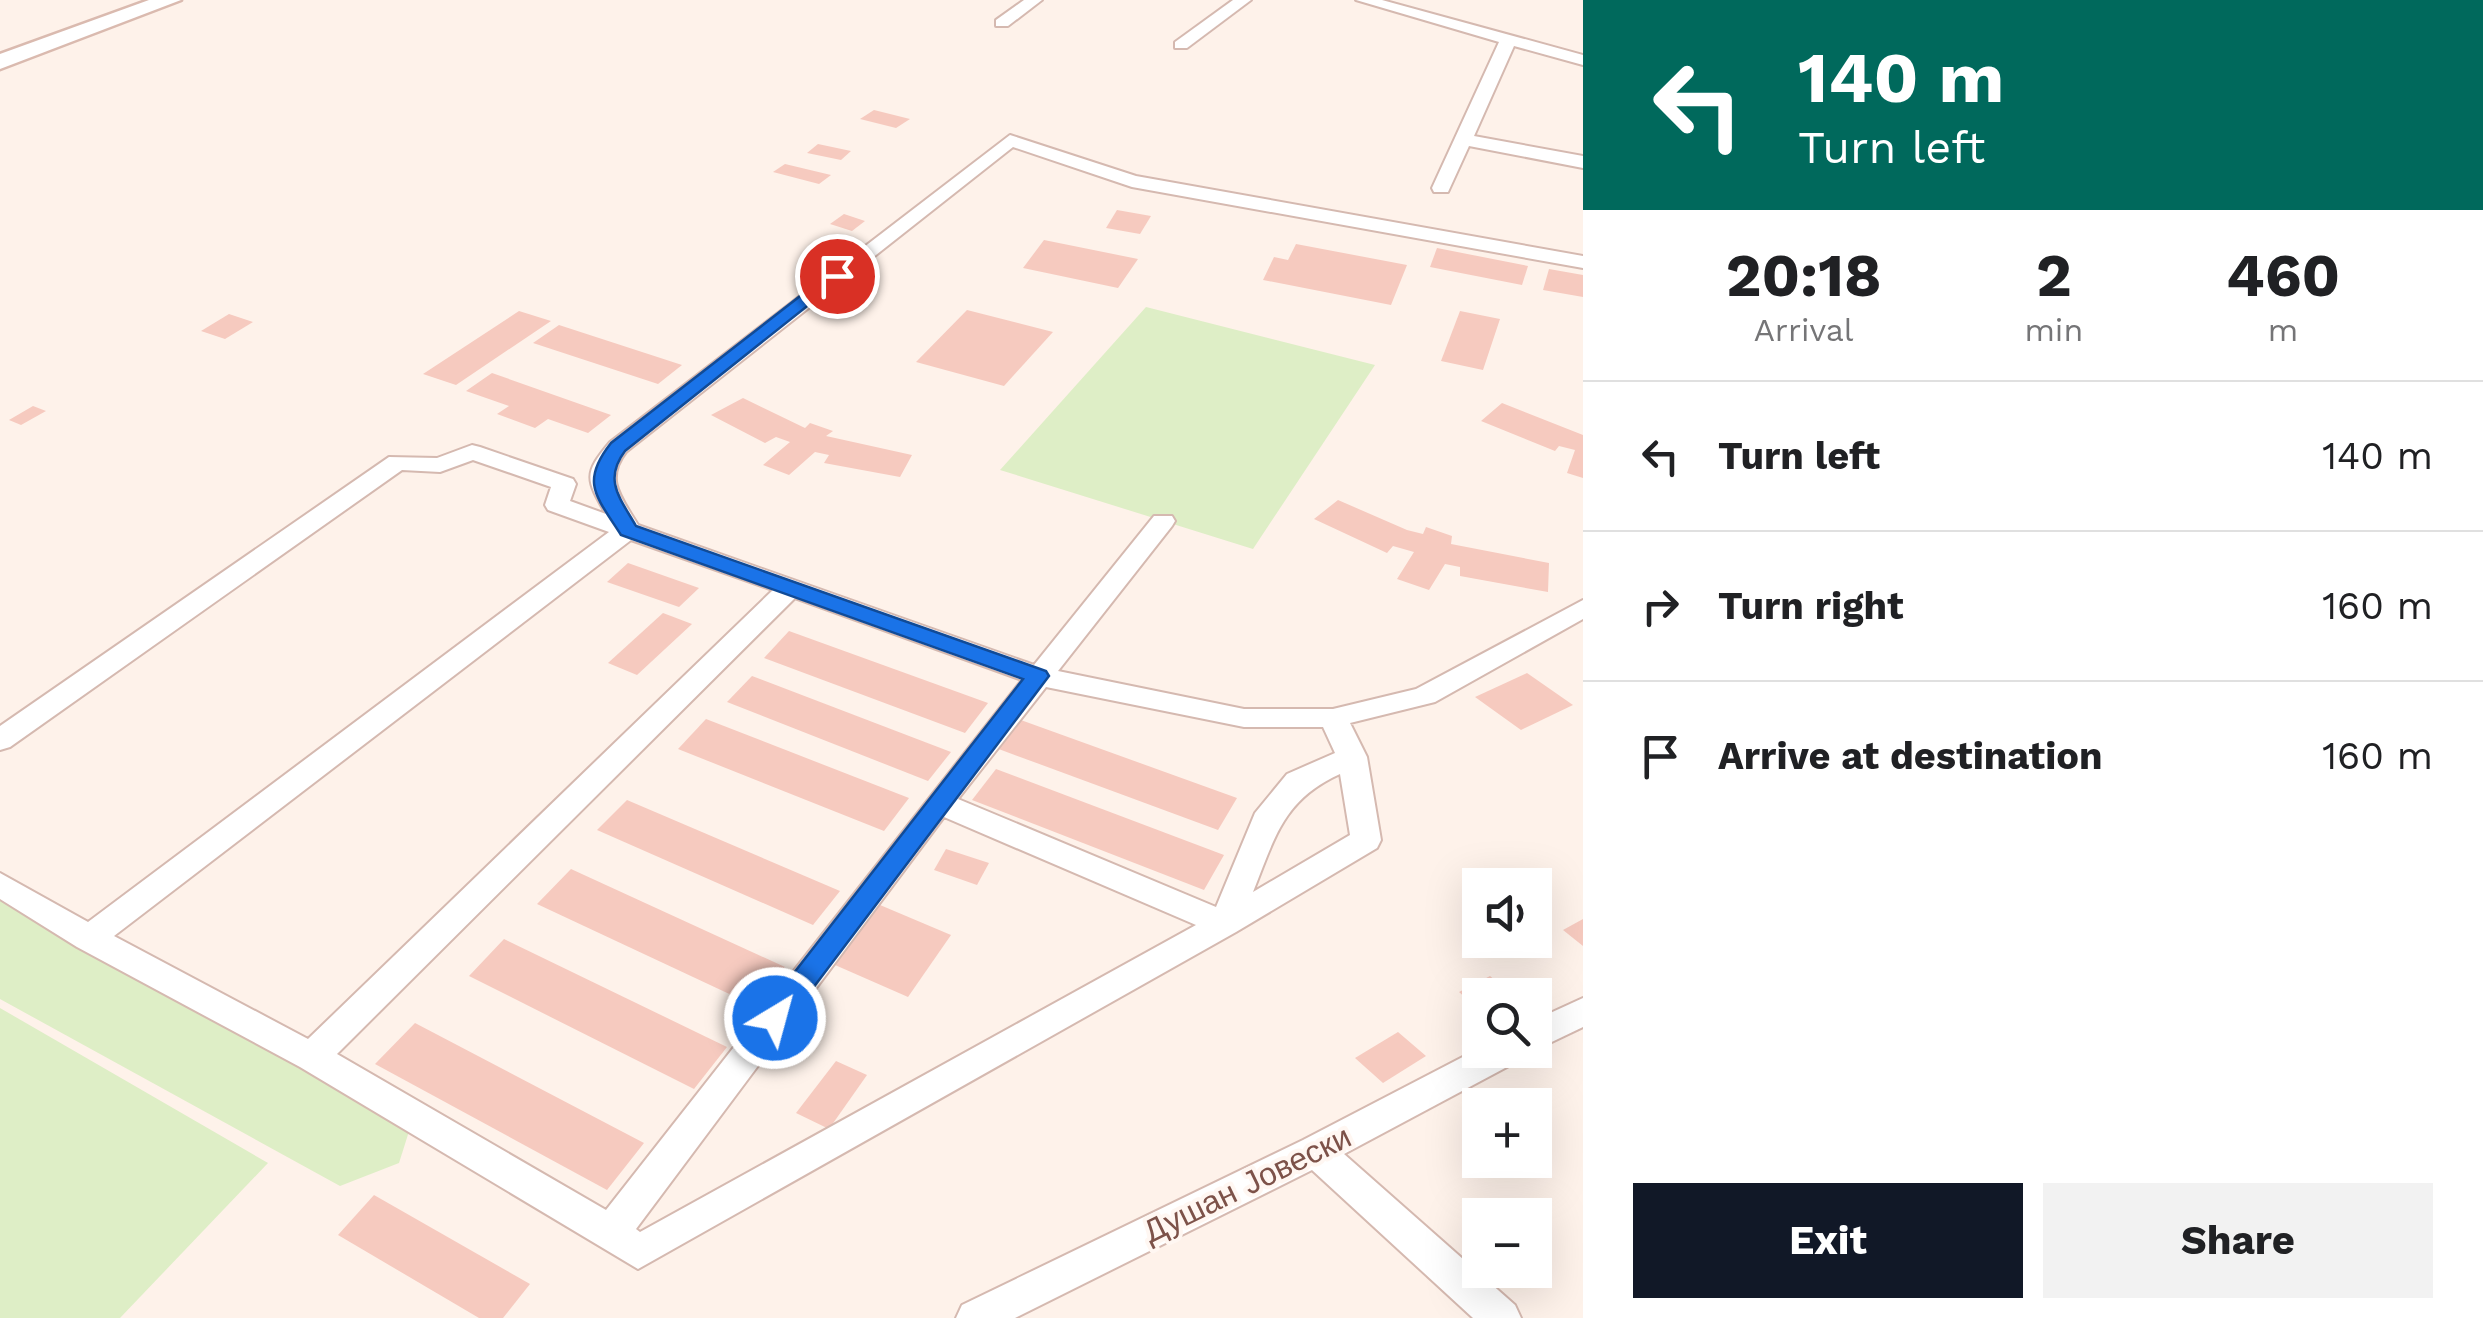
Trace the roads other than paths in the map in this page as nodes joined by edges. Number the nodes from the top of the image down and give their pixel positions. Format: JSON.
{"nodes":[{"id":1,"x":170,"y":0,"type":"edge"},
{"id":2,"x":1034,"y":0,"type":"edge"},
{"id":3,"x":1243,"y":0,"type":"edge"},
{"id":4,"x":1364,"y":0,"type":"edge"},
{"id":5,"x":1002,"y":23,"type":"dead end"},
{"id":6,"x":1508,"y":41,"type":"junction"},
{"id":7,"x":1181,"y":45,"type":"dead end"},
{"id":8,"x":1583,"y":60,"type":"edge"},
{"id":9,"x":0,"y":62,"type":"edge"},
{"id":10,"x":1464,"y":140,"type":"junction"},
{"id":11,"x":1583,"y":162,"type":"edge"},
{"id":12,"x":1441,"y":188,"type":"dead end"},
{"id":13,"x":1583,"y":262,"type":"edge"},
{"id":14,"x":1163,"y":522,"type":"dead end"},
{"id":15,"x":628,"y":530,"type":"junction"},
{"id":16,"x":788,"y":590,"type":"junction"},
{"id":17,"x":1583,"y":608,"type":"edge"},
{"id":18,"x":1038,"y":676,"type":"junction"},
{"id":19,"x":1333,"y":718,"type":"junction"},
{"id":20,"x":0,"y":740,"type":"edge"},
{"id":21,"x":1352,"y":757,"type":"junction"},
{"id":22,"x":939,"y":803,"type":"junction"},
{"id":23,"x":0,"y":884,"type":"edge"},
{"id":24,"x":1225,"y":924,"type":"junction"},
{"id":25,"x":89,"y":938,"type":"junction"},
{"id":26,"x":1583,"y":1011,"type":"edge"},
{"id":27,"x":1552,"y":1027,"type":"edge"},
{"id":28,"x":312,"y":1057,"type":"junction"},
{"id":29,"x":1474,"y":1068,"type":"edge"},
{"id":30,"x":1316,"y":1151,"type":"junction"},
{"id":31,"x":611,"y":1232,"type":"junction"},
{"id":32,"x":982,"y":1316,"type":"edge"},
{"id":33,"x":1501,"y":1318,"type":"edge"}],
"edges":[{"from":1,"to":9,"type":"main road"},
{"from":2,"to":5,"type":"street"},
{"from":3,"to":7,"type":"street"},
{"from":4,"to":6,"type":"street"},
{"from":6,"to":8,"type":"street"},
{"from":6,"to":10,"type":"street"},
{"from":10,"to":11,"type":"street"},
{"from":10,"to":12,"type":"street"},
{"from":13,"to":15,"type":"street"},
{"from":14,"to":18,"type":"street"},
{"from":15,"to":16,"type":"street"},
{"from":15,"to":20,"type":"street"},
{"from":15,"to":25,"type":"street"},
{"from":16,"to":18,"type":"street"},
{"from":16,"to":28,"type":"street"},
{"from":17,"to":19,"type":"street"},
{"from":18,"to":19,"type":"street"},
{"from":18,"to":22,"type":"street"},
{"from":19,"to":21,"type":"street"},
{"from":21,"to":24,"type":"street"},
{"from":21,"to":24,"type":"street"},
{"from":22,"to":24,"type":"street"},
{"from":22,"to":31,"type":"street"},
{"from":23,"to":25,"type":"street"},
{"from":24,"to":31,"type":"street"},
{"from":25,"to":28,"type":"street"},
{"from":26,"to":27,"type":"street"},
{"from":28,"to":31,"type":"street"},
{"from":29,"to":30,"type":"street","name":"Душан Јовески"},
{"from":30,"to":32,"type":"street","name":"Душан Јовески"},
{"from":30,"to":33,"type":"street"}]}
